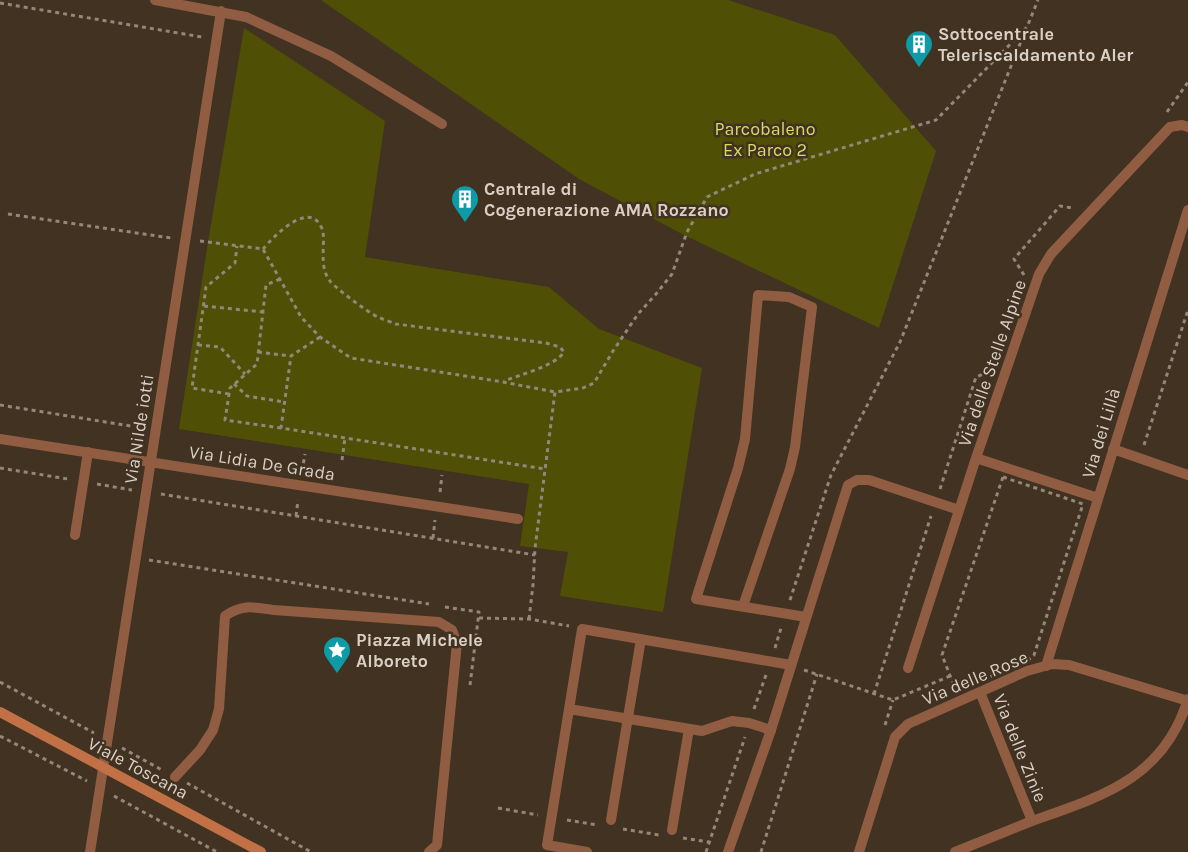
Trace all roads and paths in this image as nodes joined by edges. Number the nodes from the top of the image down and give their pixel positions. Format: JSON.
{"nodes":[{"id":1,"x":155,"y":0,"type":"edge"},
{"id":2,"x":1038,"y":0,"type":"edge"},
{"id":3,"x":0,"y":2,"type":"edge"},
{"id":4,"x":221,"y":11,"type":"junction"},
{"id":5,"x":1027,"y":27,"type":"junction"},
{"id":6,"x":216,"y":39,"type":"junction"},
{"id":7,"x":1188,"y":82,"type":"edge"},
{"id":8,"x":1167,"y":112,"type":"dead end"},
{"id":9,"x":442,"y":124,"type":"dead end"},
{"id":10,"x":1188,"y":127,"type":"edge"},
{"id":11,"x":1188,"y":210,"type":"edge"},
{"id":12,"x":8,"y":214,"type":"dead end"},
{"id":13,"x":185,"y":240,"type":"junction"},
{"id":14,"x":237,"y":246,"type":"junction"},
{"id":15,"x":262,"y":250,"type":"junction"},
{"id":16,"x":280,"y":279,"type":"junction"},
{"id":17,"x":204,"y":306,"type":"junction"},
{"id":18,"x":1188,"y":310,"type":"edge"},
{"id":19,"x":263,"y":312,"type":"junction"},
{"id":20,"x":320,"y":337,"type":"junction"},
{"id":21,"x":198,"y":345,"type":"junction"},
{"id":22,"x":258,"y":352,"type":"junction"},
{"id":23,"x":291,"y":356,"type":"junction"},
{"id":24,"x":245,"y":374,"type":"junction"},
{"id":25,"x":503,"y":382,"type":"junction"},
{"id":26,"x":234,"y":384,"type":"junction"},
{"id":27,"x":555,"y":392,"type":"junction"},
{"id":28,"x":229,"y":394,"type":"junction"},
{"id":29,"x":284,"y":402,"type":"junction"},
{"id":30,"x":0,"y":405,"type":"edge"},
{"id":31,"x":281,"y":428,"type":"junction"},
{"id":32,"x":156,"y":430,"type":"junction"},
{"id":33,"x":345,"y":438,"type":"junction"},
{"id":34,"x":0,"y":439,"type":"edge"},
{"id":35,"x":1113,"y":449,"type":"junction"},
{"id":36,"x":88,"y":452,"type":"junction"},
{"id":37,"x":976,"y":458,"type":"junction"},
{"id":38,"x":1140,"y":459,"type":"junction"},
{"id":39,"x":342,"y":460,"type":"dead end"},
{"id":40,"x":151,"y":462,"type":"junction"},
{"id":41,"x":0,"y":468,"type":"edge"},
{"id":42,"x":545,"y":469,"type":"junction"},
{"id":43,"x":831,"y":475,"type":"dead end"},
{"id":44,"x":1188,"y":475,"type":"edge"},
{"id":45,"x":84,"y":482,"type":"junction"},
{"id":46,"x":146,"y":492,"type":"junction"},
{"id":47,"x":1098,"y":498,"type":"junction"},
{"id":48,"x":959,"y":510,"type":"junction"},
{"id":49,"x":518,"y":519,"type":"dead end"},
{"id":50,"x":75,"y":535,"type":"dead end"},
{"id":51,"x":535,"y":555,"type":"junction"},
{"id":52,"x":135,"y":558,"type":"junction"},
{"id":53,"x":430,"y":604,"type":"dead end"},
{"id":54,"x":440,"y":606,"type":"dead end"},
{"id":55,"x":743,"y":606,"type":"junction"},
{"id":56,"x":806,"y":617,"type":"junction"},
{"id":57,"x":479,"y":618,"type":"junction"},
{"id":58,"x":528,"y":618,"type":"junction"},
{"id":59,"x":582,"y":629,"type":"junction"},
{"id":60,"x":641,"y":639,"type":"junction"},
{"id":61,"x":791,"y":665,"type":"junction"},
{"id":62,"x":1046,"y":666,"type":"junction"},
{"id":63,"x":908,"y":668,"type":"dead end"},
{"id":64,"x":817,"y":674,"type":"junction"},
{"id":65,"x":950,"y":676,"type":"junction"},
{"id":66,"x":0,"y":682,"type":"edge"},
{"id":67,"x":470,"y":688,"type":"dead end"},
{"id":68,"x":980,"y":692,"type":"junction"},
{"id":69,"x":1188,"y":700,"type":"edge"},
{"id":70,"x":569,"y":709,"type":"junction"},
{"id":71,"x":0,"y":712,"type":"edge"},
{"id":72,"x":628,"y":718,"type":"junction"},
{"id":73,"x":690,"y":729,"type":"junction"},
{"id":74,"x":771,"y":730,"type":"junction"},
{"id":75,"x":108,"y":740,"type":"junction"},
{"id":76,"x":103,"y":768,"type":"junction"},
{"id":77,"x":175,"y":777,"type":"junction"},
{"id":78,"x":611,"y":820,"type":"dead end"},
{"id":79,"x":1032,"y":821,"type":"junction"},
{"id":80,"x":672,"y":830,"type":"dead end"},
{"id":81,"x":90,"y":852,"type":"edge"},
{"id":82,"x":261,"y":852,"type":"edge"},
{"id":83,"x":311,"y":852,"type":"edge"},
{"id":84,"x":429,"y":852,"type":"edge"},
{"id":85,"x":587,"y":852,"type":"edge"},
{"id":86,"x":728,"y":852,"type":"edge"},
{"id":87,"x":761,"y":852,"type":"edge"},
{"id":88,"x":859,"y":852,"type":"edge"},
{"id":89,"x":955,"y":852,"type":"edge"}],
"edges":[{"from":1,"to":4,"type":"street"},
{"from":2,"to":5,"type":"path"},
{"from":3,"to":6,"type":"path"},
{"from":4,"to":6,"type":"street","name":"Via Nilde iotti"},
{"from":4,"to":9,"type":"street"},
{"from":5,"to":27,"type":"path"},
{"from":5,"to":43,"type":"path"},
{"from":6,"to":13,"type":"street","name":"Via Nilde iotti"},
{"from":7,"to":8,"type":"path"},
{"from":10,"to":37,"type":"street","name":"Via delle Stelle Alpine"},
{"from":11,"to":35,"type":"street","name":"Via dei Lillà"},
{"from":12,"to":13,"type":"path"},
{"from":13,"to":14,"type":"path"},
{"from":13,"to":32,"type":"street","name":"Via Nilde iotti"},
{"from":14,"to":15,"type":"path"},
{"from":14,"to":17,"type":"path"},
{"from":15,"to":16,"type":"path"},
{"from":15,"to":25,"type":"path"},
{"from":16,"to":19,"type":"path"},
{"from":16,"to":20,"type":"path"},
{"from":17,"to":19,"type":"path"},
{"from":17,"to":21,"type":"path"},
{"from":18,"to":38,"type":"path"},
{"from":19,"to":22,"type":"path"},
{"from":20,"to":23,"type":"path"},
{"from":20,"to":25,"type":"path"},
{"from":21,"to":24,"type":"path"},
{"from":21,"to":28,"type":"path"},
{"from":22,"to":23,"type":"path"},
{"from":22,"to":24,"type":"path"},
{"from":23,"to":29,"type":"path"},
{"from":24,"to":26,"type":"path"},
{"from":25,"to":27,"type":"path"},
{"from":26,"to":28,"type":"path"},
{"from":26,"to":29,"type":"path"},
{"from":27,"to":42,"type":"path"},
{"from":28,"to":31,"type":"path"},
{"from":29,"to":31,"type":"path"},
{"from":30,"to":32,"type":"path"},
{"from":31,"to":33,"type":"path"},
{"from":32,"to":40,"type":"street","name":"Via Nilde iotti"},
{"from":33,"to":39,"type":"path"},
{"from":33,"to":42,"type":"path"},
{"from":34,"to":36,"type":"street","name":"Via Lidia De Grada"},
{"from":35,"to":38,"type":"street"},
{"from":35,"to":47,"type":"street","name":"Via dei Lillà"},
{"from":36,"to":40,"type":"street","name":"Via Lidia De Grada"},
{"from":36,"to":45,"type":"street"},
{"from":37,"to":47,"type":"street"},
{"from":37,"to":48,"type":"street","name":"Via delle Stelle Alpine"},
{"from":38,"to":44,"type":"street"},
{"from":40,"to":46,"type":"street","name":"Via Nilde iotti"},
{"from":40,"to":49,"type":"street","name":"Via Lidia De Grada"},
{"from":41,"to":45,"type":"path"},
{"from":42,"to":51,"type":"path"},
{"from":45,"to":46,"type":"path"},
{"from":45,"to":50,"type":"street"},
{"from":46,"to":51,"type":"path"},
{"from":46,"to":52,"type":"street","name":"Via Nilde iotti"},
{"from":47,"to":62,"type":"street","name":"Via dei Lillà"},
{"from":48,"to":56,"type":"street"},
{"from":48,"to":63,"type":"street","name":"Via delle Stelle Alpine"},
{"from":51,"to":58,"type":"path"},
{"from":52,"to":53,"type":"path"},
{"from":52,"to":75,"type":"street","name":"Via Nilde iotti"},
{"from":54,"to":57,"type":"path"},
{"from":55,"to":55,"type":"street"},
{"from":55,"to":56,"type":"street"},
{"from":56,"to":61,"type":"street"},
{"from":57,"to":58,"type":"path"},
{"from":57,"to":67,"type":"path"},
{"from":58,"to":59,"type":"path"},
{"from":59,"to":60,"type":"street"},
{"from":59,"to":70,"type":"street"},
{"from":60,"to":61,"type":"street"},
{"from":60,"to":72,"type":"street"},
{"from":61,"to":64,"type":"path"},
{"from":61,"to":74,"type":"street"},
{"from":62,"to":68,"type":"street","name":"Via delle Rose"},
{"from":62,"to":69,"type":"street","name":"Via delle Rose"},
{"from":64,"to":65,"type":"path"},
{"from":64,"to":87,"type":"path"},
{"from":65,"to":65,"type":"path"},
{"from":66,"to":75,"type":"path"},
{"from":68,"to":79,"type":"street","name":"Via delle Zinie"},
{"from":68,"to":88,"type":"street","name":"Via delle Rose"},
{"from":69,"to":79,"type":"street"},
{"from":70,"to":72,"type":"street"},
{"from":70,"to":85,"type":"street"},
{"from":71,"to":76,"type":"street","name":"Viale Toscana"},
{"from":72,"to":73,"type":"street"},
{"from":72,"to":78,"type":"street"},
{"from":73,"to":74,"type":"street"},
{"from":73,"to":80,"type":"street"},
{"from":74,"to":86,"type":"street"},
{"from":75,"to":76,"type":"street","name":"Via Nilde iotti"},
{"from":75,"to":77,"type":"path"},
{"from":76,"to":81,"type":"street","name":"Via Nilde iotti"},
{"from":76,"to":82,"type":"street","name":"Viale Toscana"},
{"from":77,"to":83,"type":"path"},
{"from":77,"to":84,"type":"street"},
{"from":79,"to":89,"type":"street","name":"Via delle Zinie"}]}
